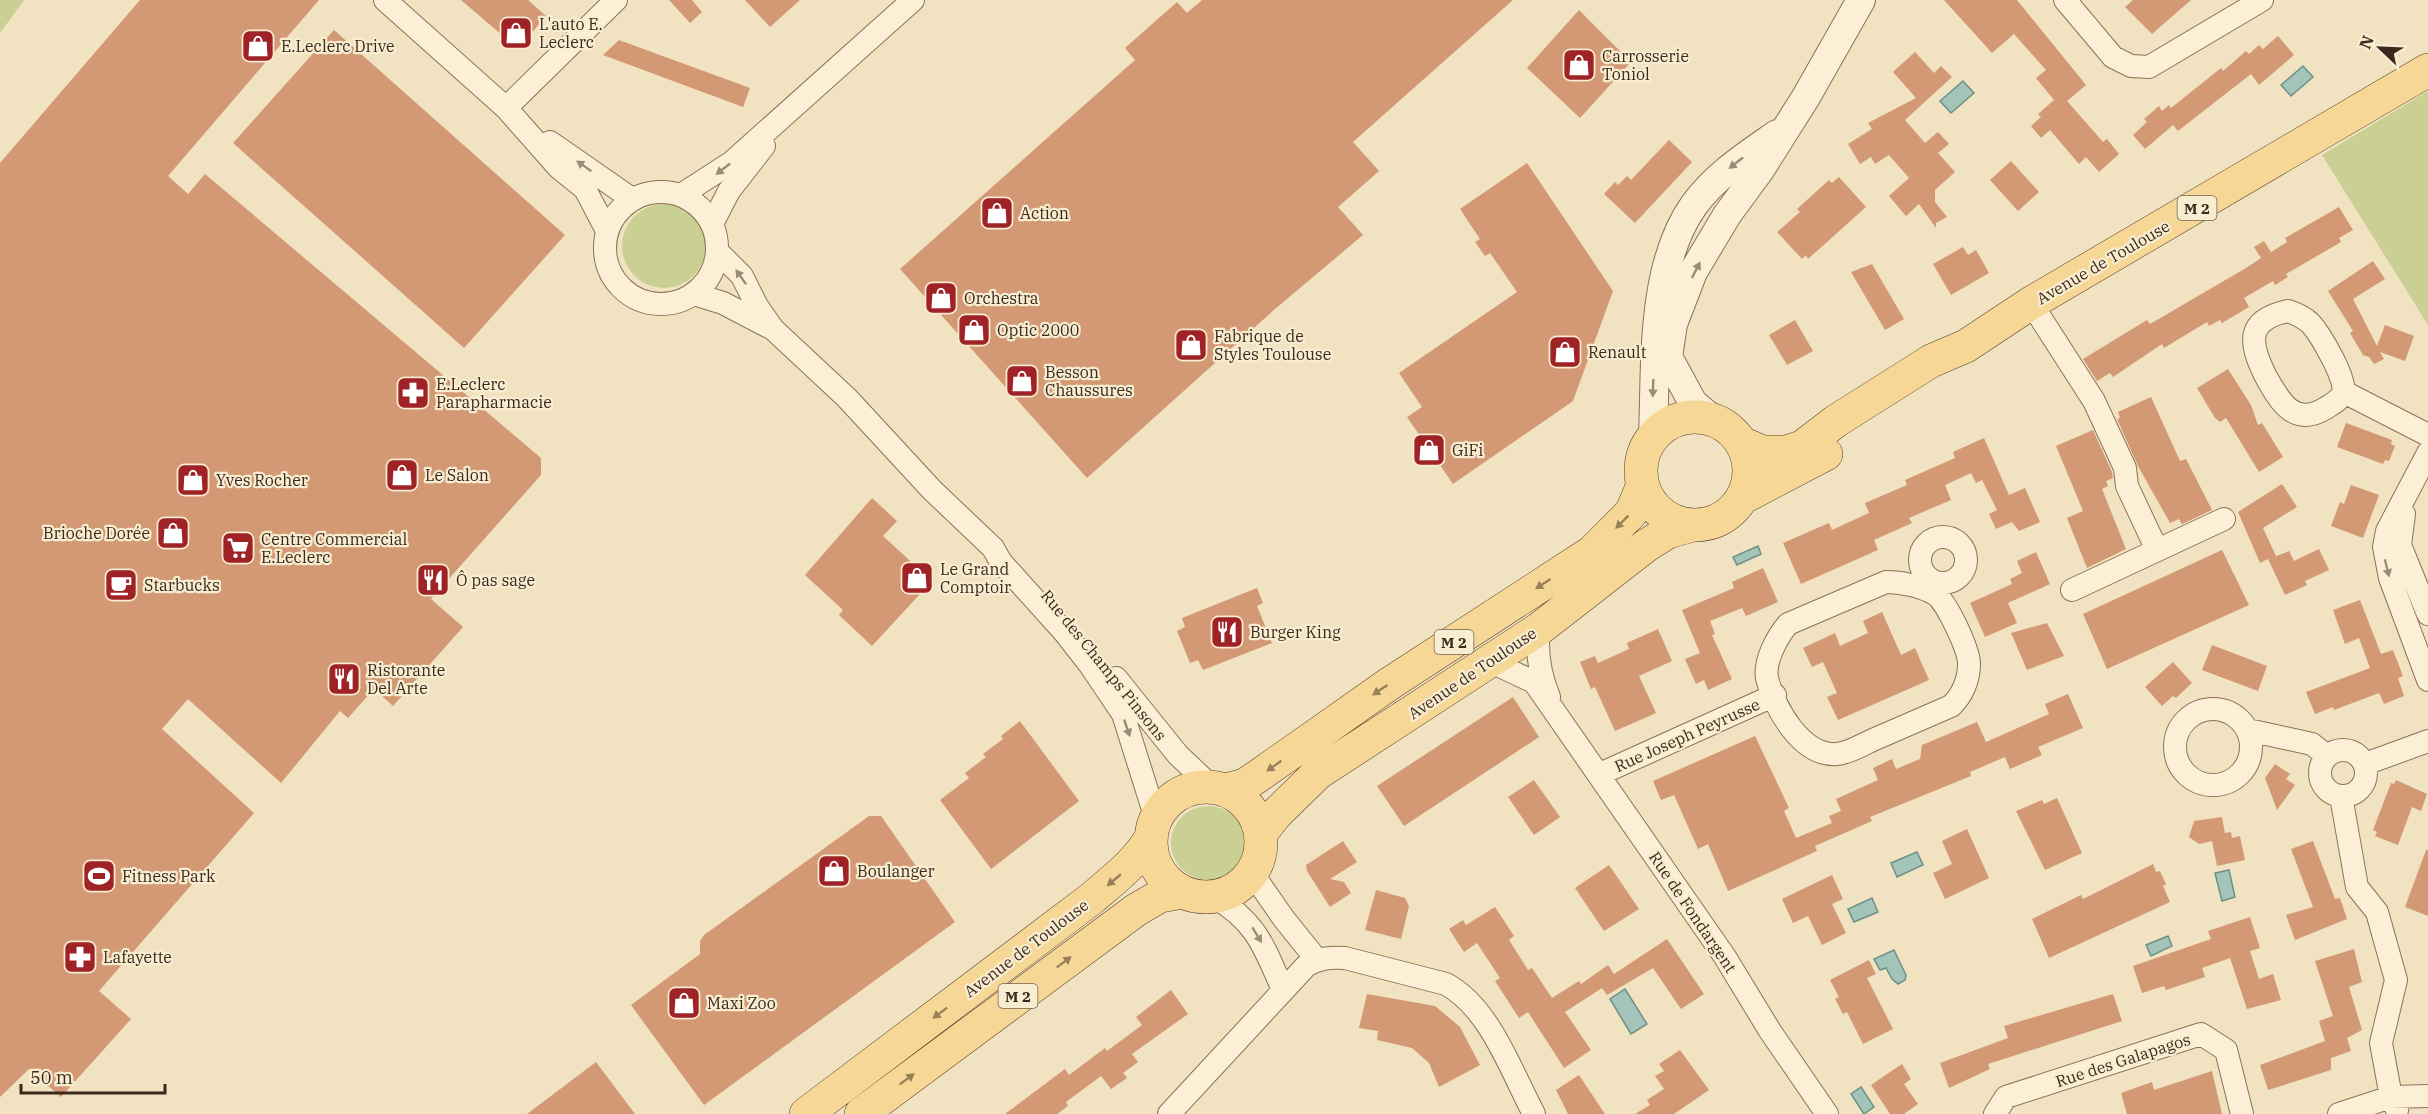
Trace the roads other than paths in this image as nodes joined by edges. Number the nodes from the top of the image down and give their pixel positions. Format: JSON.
{"nodes":[{"id":1,"x":385,"y":0,"type":"edge"},
{"id":2,"x":616,"y":0,"type":"edge"},
{"id":3,"x":913,"y":0,"type":"edge"},
{"id":4,"x":1861,"y":0,"type":"edge"},
{"id":5,"x":2065,"y":0,"type":"edge"},
{"id":6,"x":2262,"y":0,"type":"edge"},
{"id":7,"x":2428,"y":70,"type":"edge"},
{"id":8,"x":798,"y":102,"type":"junction"},
{"id":9,"x":512,"y":114,"type":"junction"},
{"id":10,"x":1783,"y":130,"type":"junction"},
{"id":11,"x":681,"y":195,"type":"junction"},
{"id":12,"x":632,"y":199,"type":"junction"},
{"id":13,"x":712,"y":224,"type":"junction"},
{"id":14,"x":607,"y":231,"type":"junction"},
{"id":15,"x":718,"y":252,"type":"junction"},
{"id":16,"x":694,"y":294,"type":"junction"},
{"id":17,"x":2031,"y":303,"type":"junction"},
{"id":18,"x":773,"y":329,"type":"junction"},
{"id":19,"x":1966,"y":346,"type":"junction"},
{"id":20,"x":2344,"y":392,"type":"junction"},
{"id":21,"x":1711,"y":418,"type":"junction"},
{"id":22,"x":1653,"y":436,"type":"junction"},
{"id":23,"x":1742,"y":443,"type":"junction"},
{"id":24,"x":2427,"y":448,"type":"edge"},
{"id":25,"x":1643,"y":485,"type":"junction"},
{"id":26,"x":1742,"y":498,"type":"junction"},
{"id":27,"x":2224,"y":519,"type":"dead end"},
{"id":28,"x":1693,"y":525,"type":"junction"},
{"id":29,"x":993,"y":548,"type":"junction"},
{"id":30,"x":2157,"y":550,"type":"junction"},
{"id":31,"x":2072,"y":590,"type":"dead end"},
{"id":32,"x":2428,"y":614,"type":"edge"},
{"id":33,"x":1539,"y":629,"type":"junction"},
{"id":34,"x":1489,"y":661,"type":"junction"},
{"id":35,"x":2428,"y":680,"type":"edge"},
{"id":36,"x":1775,"y":695,"type":"junction"},
{"id":37,"x":1556,"y":712,"type":"junction"},
{"id":38,"x":2248,"y":730,"type":"dead end"},
{"id":39,"x":2428,"y":741,"type":"edge"},
{"id":40,"x":2327,"y":756,"type":"junction"},
{"id":41,"x":2365,"y":764,"type":"junction"},
{"id":42,"x":1600,"y":774,"type":"junction"},
{"id":43,"x":1219,"y":788,"type":"junction"},
{"id":44,"x":2341,"y":796,"type":"junction"},
{"id":45,"x":1154,"y":828,"type":"junction"},
{"id":46,"x":1261,"y":833,"type":"junction"},
{"id":47,"x":1252,"y":873,"type":"junction"},
{"id":48,"x":1198,"y":894,"type":"junction"},
{"id":49,"x":1317,"y":960,"type":"junction"},
{"id":50,"x":1283,"y":990,"type":"junction"},
{"id":51,"x":2428,"y":1096,"type":"edge"},
{"id":52,"x":2394,"y":1103,"type":"junction"},
{"id":53,"x":806,"y":1114,"type":"edge"},
{"id":54,"x":861,"y":1114,"type":"edge"},
{"id":55,"x":1169,"y":1114,"type":"edge"},
{"id":56,"x":1534,"y":1114,"type":"edge"},
{"id":57,"x":1827,"y":1114,"type":"edge"},
{"id":58,"x":1995,"y":1114,"type":"edge"},
{"id":59,"x":2242,"y":1114,"type":"edge"},
{"id":60,"x":2339,"y":1114,"type":"edge"}],
"edges":[{"from":1,"to":9,"type":"street"},
{"from":2,"to":9,"type":"street"},
{"from":3,"to":8,"type":"street"},
{"from":4,"to":10,"type":"street"},
{"from":5,"to":6,"type":"street"},
{"from":7,"to":17,"type":"main road","name":"Avenue de Toulouse","number":"M 2"},
{"from":8,"to":11,"type":"street","one_way":true},
{"from":8,"to":13,"type":"street"},
{"from":12,"to":9,"type":"street","one_way":true},
{"from":9,"to":14,"type":"street"},
{"from":21,"to":10,"type":"street","one_way":true},
{"from":10,"to":22,"type":"street","one_way":true},
{"from":11,"to":12,"type":"street"},
{"from":11,"to":13,"type":"street"},
{"from":12,"to":14,"type":"street"},
{"from":13,"to":15,"type":"street"},
{"from":14,"to":16,"type":"street"},
{"from":15,"to":16,"type":"street"},
{"from":18,"to":15,"type":"street","name":"Rue des Champs Pinsons","one_way":true},
{"from":16,"to":18,"type":"street","name":"Rue des Champs Pinsons"},
{"from":17,"to":19,"type":"main road","name":"Avenue de Toulouse","number":"M 2"},
{"from":17,"to":30,"type":"street"},
{"from":18,"to":29,"type":"street","name":"Rue des Champs Pinsons"},
{"from":19,"to":23,"type":"main road","name":"Avenue de Toulouse","number":"M 2"},
{"from":19,"to":26,"type":"main road","name":"Avenue de Toulouse","number":"M 2"},
{"from":20,"to":20,"type":"street"},
{"from":20,"to":24,"type":"street"},
{"from":21,"to":22,"type":"main road"},
{"from":21,"to":23,"type":"main road"},
{"from":22,"to":25,"type":"main road"},
{"from":23,"to":26,"type":"main road"},
{"from":24,"to":32,"type":"street"},
{"from":24,"to":35,"type":"street","one_way":true},
{"from":25,"to":28,"type":"main road"},
{"from":25,"to":43,"type":"main road","number":"M 2","one_way":true},
{"from":26,"to":28,"type":"main road"},
{"from":27,"to":30,"type":"street"},
{"from":28,"to":33,"type":"main road","name":"Avenue de Toulouse","number":"M 2"},
{"from":29,"to":43,"type":"street","name":"Rue des Champs Pinsons"},
{"from":29,"to":45,"type":"street","name":"Rue des Champs Pinsons","one_way":true},
{"from":30,"to":31,"type":"street"},
{"from":33,"to":34,"type":"main road","name":"Avenue de Toulouse","number":"M 2"},
{"from":33,"to":37,"type":"street","name":"Rue de Fondargent"},
{"from":34,"to":37,"type":"street","name":"Rue de Fondargent"},
{"from":34,"to":46,"type":"main road","name":"Avenue de Toulouse","number":"M 2"},
{"from":36,"to":36,"type":"street","name":"Rue Joseph Peyrusse"},
{"from":36,"to":42,"type":"street","name":"Rue Joseph Peyrusse"},
{"from":37,"to":42,"type":"street","name":"Rue de Fondargent"},
{"from":38,"to":40,"type":"street"},
{"from":39,"to":41,"type":"street"},
{"from":40,"to":41,"type":"street"},
{"from":40,"to":44,"type":"street"},
{"from":41,"to":44,"type":"street"},
{"from":42,"to":57,"type":"street","name":"Rue de Fondargent"},
{"from":43,"to":45,"type":"main road"},
{"from":43,"to":46,"type":"main road"},
{"from":44,"to":52,"type":"street"},
{"from":45,"to":48,"type":"main road"},
{"from":45,"to":53,"type":"main road","name":"Avenue de Toulouse","number":"M 2","one_way":true},
{"from":46,"to":47,"type":"main road"},
{"from":47,"to":48,"type":"main road"},
{"from":47,"to":49,"type":"street"},
{"from":48,"to":50,"type":"street","one_way":true},
{"from":54,"to":48,"type":"main road","name":"Avenue de Toulouse","number":"M 2","one_way":true},
{"from":49,"to":50,"type":"street"},
{"from":49,"to":56,"type":"street"},
{"from":50,"to":55,"type":"street"},
{"from":51,"to":52,"type":"street"},
{"from":52,"to":60,"type":"street"},
{"from":58,"to":59,"type":"street","name":"Rue des Galapagos"}]}
